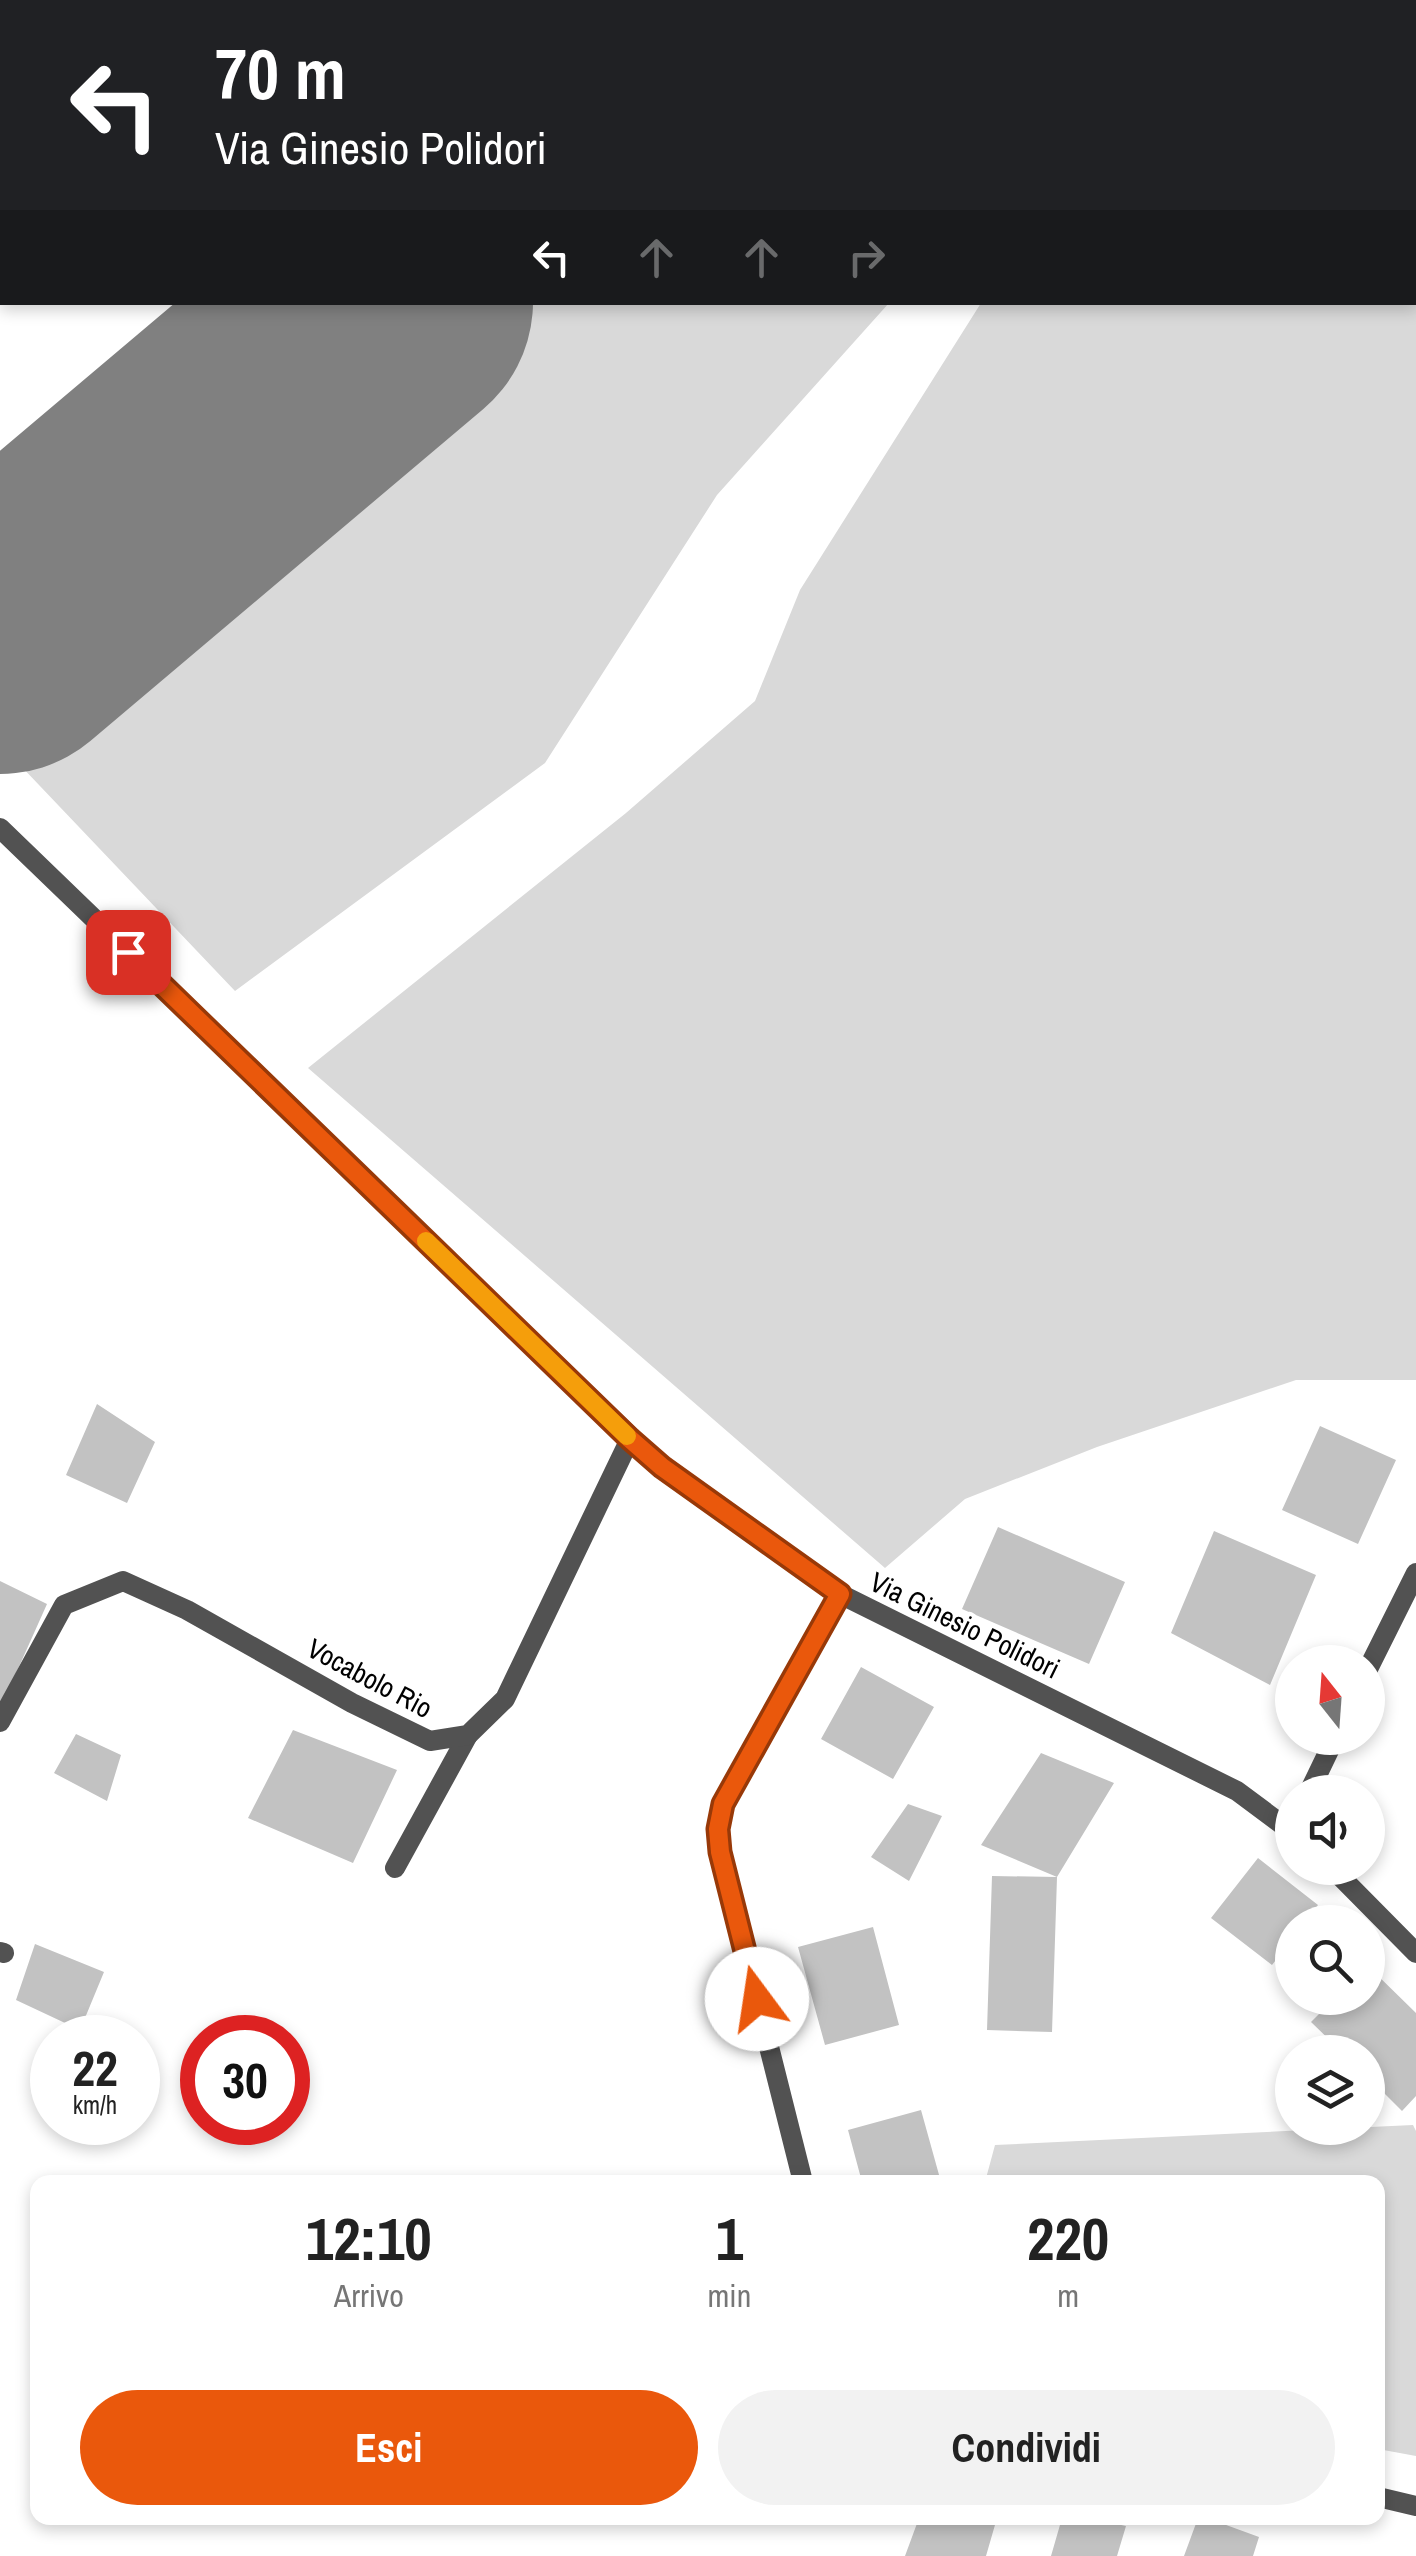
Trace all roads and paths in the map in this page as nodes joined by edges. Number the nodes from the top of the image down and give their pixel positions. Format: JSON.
{"nodes":[{"id":1,"x":0,"y":828,"type":"edge"},
{"id":2,"x":630,"y":1439,"type":"junction"},
{"id":3,"x":1416,"y":1573,"type":"edge"},
{"id":4,"x":840,"y":1594,"type":"junction"},
{"id":5,"x":1380,"y":1645,"type":"edge"},
{"id":6,"x":0,"y":1722,"type":"edge"},
{"id":7,"x":468,"y":1736,"type":"junction"},
{"id":8,"x":1275,"y":1818,"type":"edge"},
{"id":9,"x":395,"y":1868,"type":"dead end"},
{"id":10,"x":1349,"y":1885,"type":"edge"},
{"id":11,"x":1416,"y":1953,"type":"edge"},
{"id":12,"x":801,"y":2175,"type":"edge"},
{"id":13,"x":1385,"y":2499,"type":"edge"},
{"id":14,"x":1416,"y":2506,"type":"edge"}],
"edges":[{"from":1,"to":2,"type":"street","name":"Via Ginesio Polidori"},
{"from":2,"to":4,"type":"street","name":"Via Ginesio Polidori"},
{"from":2,"to":7,"type":"street"},
{"from":3,"to":5,"type":"street"},
{"from":4,"to":8,"type":"street","name":"Via Ginesio Polidori"},
{"from":4,"to":12,"type":"street"},
{"from":6,"to":7,"type":"street","name":"Vocabolo Rio"},
{"from":7,"to":9,"type":"street"},
{"from":10,"to":11,"type":"street"},
{"from":13,"to":14,"type":"street"}]}
